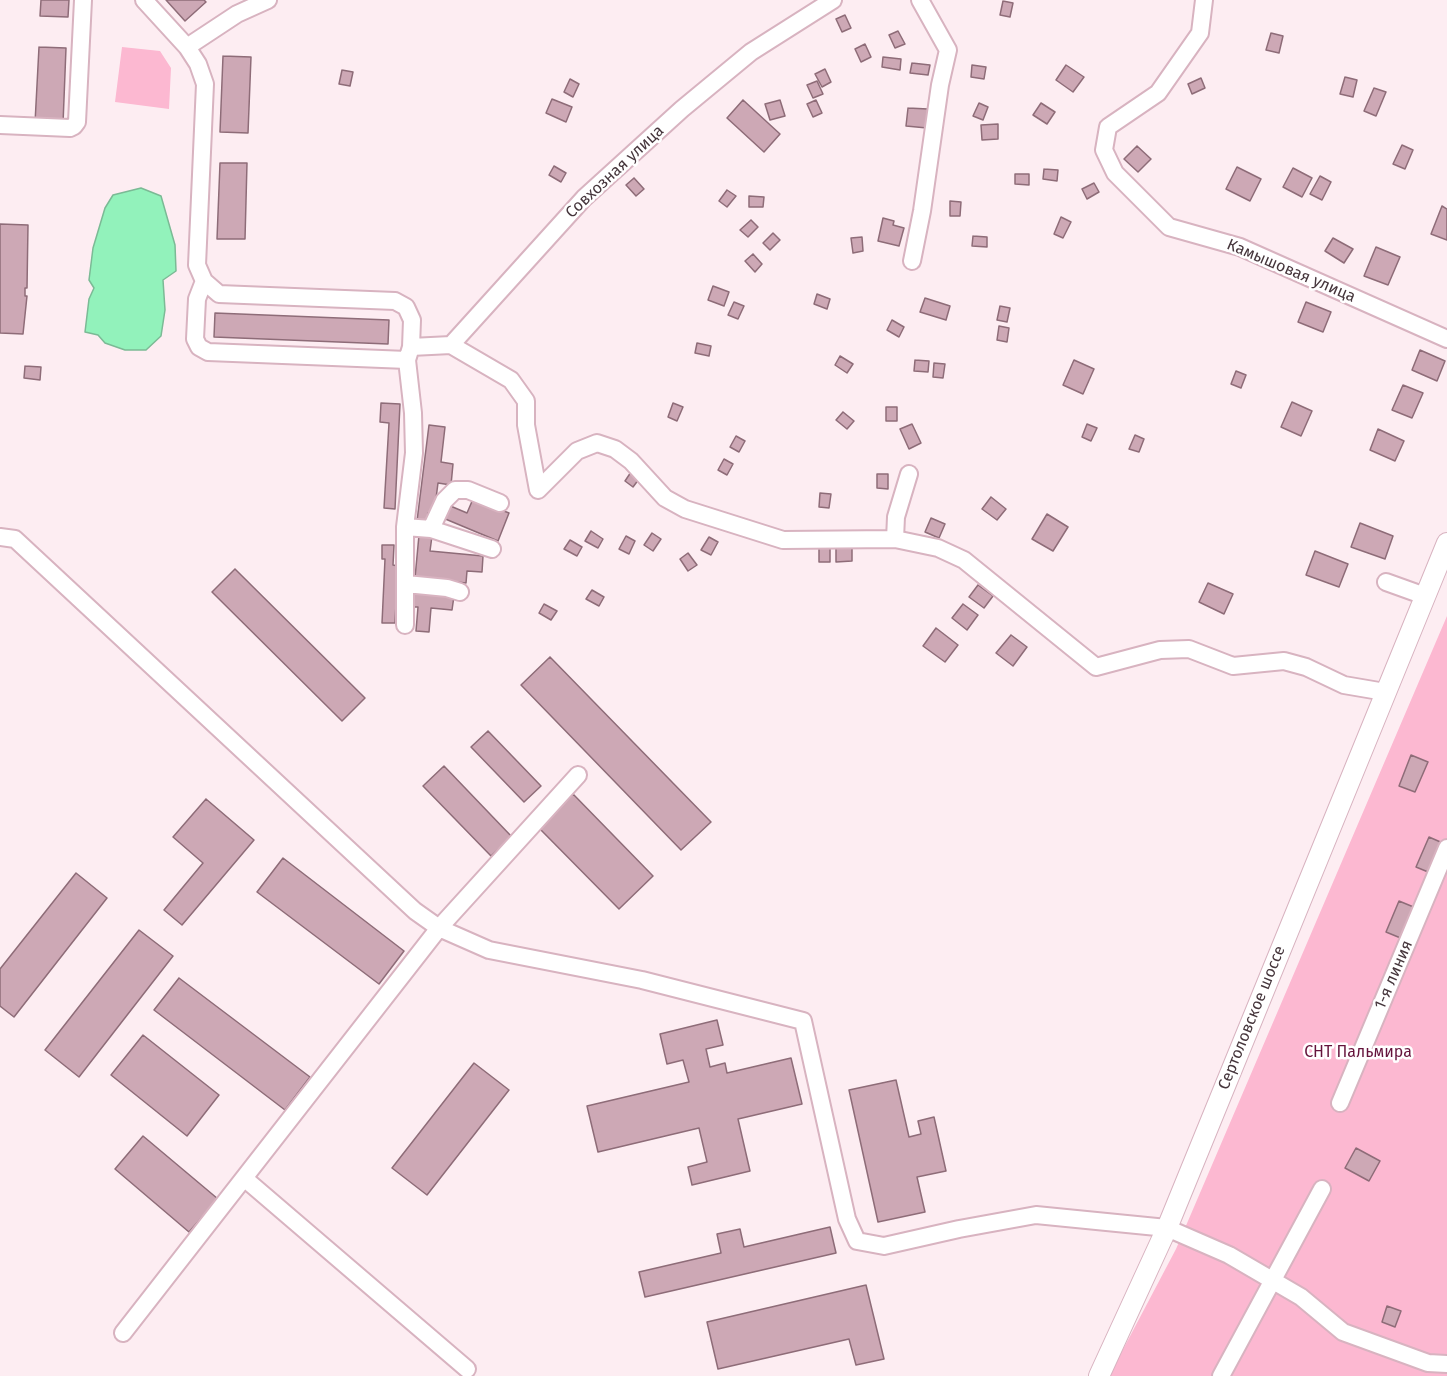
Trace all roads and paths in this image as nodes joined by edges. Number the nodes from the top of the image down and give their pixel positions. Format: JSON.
{"nodes":[{"id":1,"x":83,"y":0,"type":"edge"},
{"id":2,"x":144,"y":0,"type":"edge"},
{"id":3,"x":268,"y":0,"type":"edge"},
{"id":4,"x":833,"y":0,"type":"edge"},
{"id":5,"x":920,"y":0,"type":"edge"},
{"id":6,"x":1204,"y":0,"type":"edge"},
{"id":7,"x":187,"y":47,"type":"junction"},
{"id":8,"x":0,"y":125,"type":"edge"},
{"id":9,"x":912,"y":261,"type":"dead end"},
{"id":10,"x":204,"y":281,"type":"junction"},
{"id":11,"x":1447,"y":339,"type":"edge"},
{"id":12,"x":451,"y":345,"type":"junction"},
{"id":13,"x":409,"y":354,"type":"junction"},
{"id":14,"x":909,"y":474,"type":"dead end"},
{"id":15,"x":500,"y":502,"type":"dead end"},
{"id":16,"x":405,"y":527,"type":"junction"},
{"id":17,"x":431,"y":529,"type":"junction"},
{"id":18,"x":0,"y":537,"type":"edge"},
{"id":19,"x":895,"y":539,"type":"junction"},
{"id":20,"x":492,"y":549,"type":"dead end"},
{"id":21,"x":1446,"y":550,"type":"edge"},
{"id":22,"x":1386,"y":582,"type":"dead end"},
{"id":23,"x":406,"y":584,"type":"junction"},
{"id":24,"x":460,"y":592,"type":"dead end"},
{"id":25,"x":1425,"y":596,"type":"junction"},
{"id":26,"x":405,"y":626,"type":"dead end"},
{"id":27,"x":1385,"y":692,"type":"junction"},
{"id":28,"x":578,"y":775,"type":"dead end"},
{"id":29,"x":1447,"y":848,"type":"edge"},
{"id":30,"x":438,"y":928,"type":"junction"},
{"id":31,"x":1340,"y":1102,"type":"dead end"},
{"id":32,"x":244,"y":1178,"type":"junction"},
{"id":33,"x":1322,"y":1190,"type":"dead end"},
{"id":34,"x":1167,"y":1228,"type":"junction"},
{"id":35,"x":1272,"y":1281,"type":"junction"},
{"id":36,"x":123,"y":1333,"type":"dead end"},
{"id":37,"x":1447,"y":1364,"type":"edge"},
{"id":38,"x":468,"y":1369,"type":"dead end"},
{"id":39,"x":1428,"y":1369,"type":"edge"},
{"id":40,"x":1099,"y":1376,"type":"edge"},
{"id":41,"x":1221,"y":1376,"type":"edge"}],
"edges":[{"from":1,"to":8,"type":"street"},
{"from":2,"to":7,"type":"street"},
{"from":3,"to":7,"type":"street"},
{"from":4,"to":12,"type":"street","name":"Совхозная улица"},
{"from":5,"to":9,"type":"street"},
{"from":6,"to":11,"type":"street","name":"Камышовая улица"},
{"from":7,"to":10,"type":"street"},
{"from":10,"to":13,"type":"street"},
{"from":10,"to":13,"type":"street"},
{"from":12,"to":13,"type":"street"},
{"from":12,"to":19,"type":"street"},
{"from":13,"to":16,"type":"street"},
{"from":14,"to":19,"type":"street"},
{"from":15,"to":17,"type":"street"},
{"from":16,"to":17,"type":"street"},
{"from":16,"to":23,"type":"street"},
{"from":17,"to":20,"type":"street"},
{"from":18,"to":30,"type":"street"},
{"from":19,"to":27,"type":"street"},
{"from":21,"to":25,"type":"main road","name":"Сертоловское шоссе"},
{"from":22,"to":25,"type":"street"},
{"from":23,"to":24,"type":"street"},
{"from":23,"to":26,"type":"street"},
{"from":25,"to":27,"type":"main road","name":"Сертоловское шоссе"},
{"from":27,"to":34,"type":"main road","name":"Сертоловское шоссе"},
{"from":28,"to":30,"type":"street"},
{"from":29,"to":31,"type":"street","name":"1-я линия"},
{"from":30,"to":32,"type":"street"},
{"from":30,"to":34,"type":"street"},
{"from":32,"to":36,"type":"street"},
{"from":32,"to":38,"type":"street"},
{"from":33,"to":35,"type":"street"},
{"from":34,"to":35,"type":"street"},
{"from":34,"to":40,"type":"main road","name":"Сертоловское шоссе"},
{"from":35,"to":39,"type":"street"},
{"from":35,"to":41,"type":"street"},
{"from":37,"to":39,"type":"street"}]}
